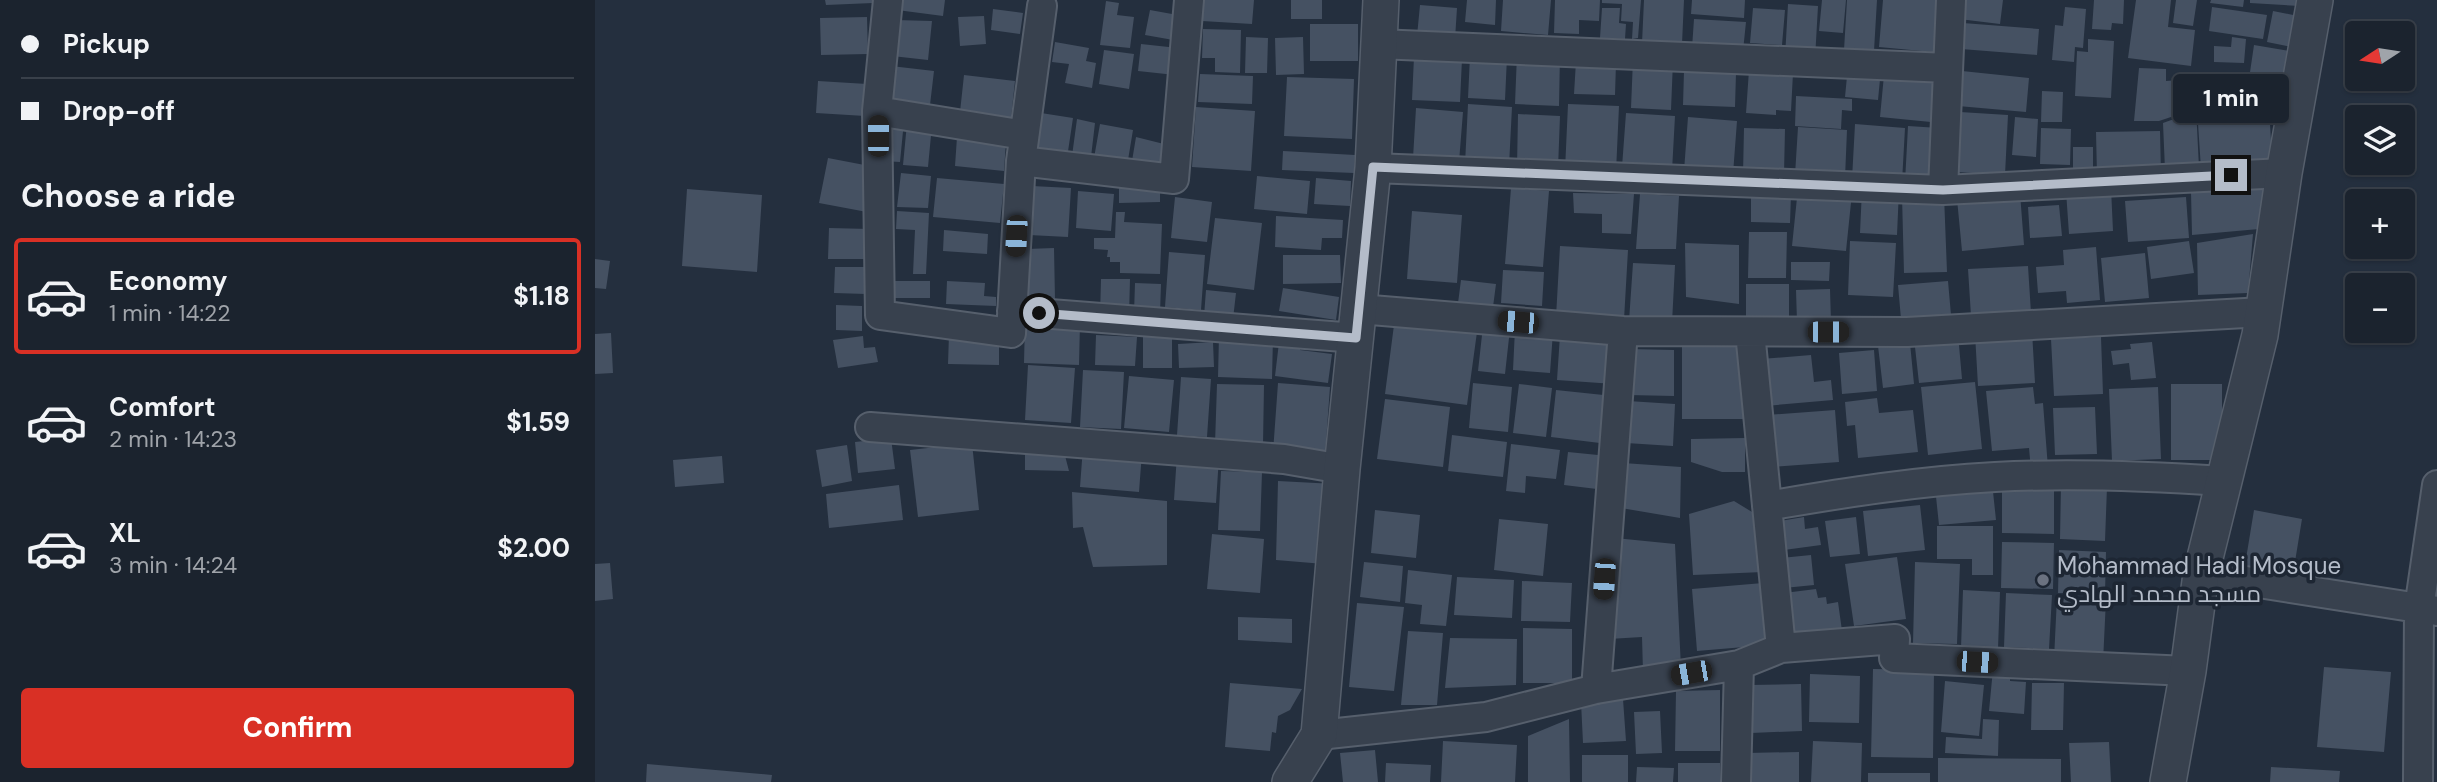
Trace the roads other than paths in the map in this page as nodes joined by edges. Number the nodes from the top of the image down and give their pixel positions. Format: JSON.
{"nodes":[{"id":1,"x":888,"y":0,"type":"edge"},
{"id":2,"x":1189,"y":0,"type":"edge"},
{"id":3,"x":1381,"y":0,"type":"edge"},
{"id":4,"x":1951,"y":0,"type":"edge"},
{"id":5,"x":2315,"y":0,"type":"edge"},
{"id":6,"x":1042,"y":6,"type":"dead end"},
{"id":7,"x":1378,"y":44,"type":"junction"},
{"id":8,"x":1948,"y":68,"type":"junction"},
{"id":9,"x":877,"y":111,"type":"junction"},
{"id":10,"x":1022,"y":148,"type":"junction"},
{"id":11,"x":1373,"y":167,"type":"junction"},
{"id":12,"x":2284,"y":173,"type":"junction"},
{"id":13,"x":1943,"y":190,"type":"junction"},
{"id":14,"x":1012,"y":311,"type":"junction"},
{"id":15,"x":2263,"y":312,"type":"junction"},
{"id":16,"x":1358,"y":324,"type":"junction"},
{"id":17,"x":1623,"y":331,"type":"junction"},
{"id":18,"x":1750,"y":332,"type":"junction"},
{"id":19,"x":870,"y":427,"type":"dead end"},
{"id":20,"x":1342,"y":469,"type":"junction"},
{"id":21,"x":2224,"y":481,"type":"junction"},
{"id":22,"x":2437,"y":485,"type":"edge"},
{"id":23,"x":1767,"y":506,"type":"junction"},
{"id":24,"x":2201,"y":574,"type":"junction"},
{"id":25,"x":2428,"y":610,"type":"edge"},
{"id":26,"x":1781,"y":648,"type":"junction"},
{"id":27,"x":1739,"y":665,"type":"junction"},
{"id":28,"x":2188,"y":671,"type":"junction"},
{"id":29,"x":1596,"y":689,"type":"junction"},
{"id":30,"x":1319,"y":735,"type":"junction"},
{"id":31,"x":1290,"y":782,"type":"edge"},
{"id":32,"x":1736,"y":782,"type":"edge"},
{"id":33,"x":2168,"y":782,"type":"edge"},
{"id":34,"x":2418,"y":782,"type":"edge"}],
"edges":[{"from":1,"to":9,"type":"street"},
{"from":2,"to":10,"type":"street"},
{"from":3,"to":7,"type":"street"},
{"from":4,"to":8,"type":"street"},
{"from":5,"to":12,"type":"street"},
{"from":6,"to":10,"type":"street"},
{"from":7,"to":8,"type":"street"},
{"from":7,"to":11,"type":"street"},
{"from":8,"to":13,"type":"street"},
{"from":9,"to":10,"type":"street"},
{"from":9,"to":14,"type":"street"},
{"from":10,"to":14,"type":"street"},
{"from":11,"to":13,"type":"street"},
{"from":11,"to":16,"type":"street"},
{"from":12,"to":13,"type":"street"},
{"from":12,"to":15,"type":"street"},
{"from":14,"to":16,"type":"street"},
{"from":15,"to":18,"type":"street"},
{"from":15,"to":21,"type":"street"},
{"from":16,"to":17,"type":"street"},
{"from":16,"to":20,"type":"street"},
{"from":17,"to":18,"type":"street"},
{"from":17,"to":29,"type":"street"},
{"from":18,"to":23,"type":"street"},
{"from":19,"to":20,"type":"street"},
{"from":20,"to":30,"type":"street"},
{"from":21,"to":23,"type":"street"},
{"from":21,"to":24,"type":"street"},
{"from":22,"to":25,"type":"street"},
{"from":23,"to":26,"type":"street"},
{"from":24,"to":25,"type":"street"},
{"from":24,"to":28,"type":"street"},
{"from":25,"to":34,"type":"street"},
{"from":26,"to":27,"type":"street"},
{"from":26,"to":28,"type":"street"},
{"from":27,"to":29,"type":"street"},
{"from":27,"to":32,"type":"street"},
{"from":28,"to":33,"type":"street"},
{"from":29,"to":30,"type":"street"},
{"from":30,"to":31,"type":"street"}]}
